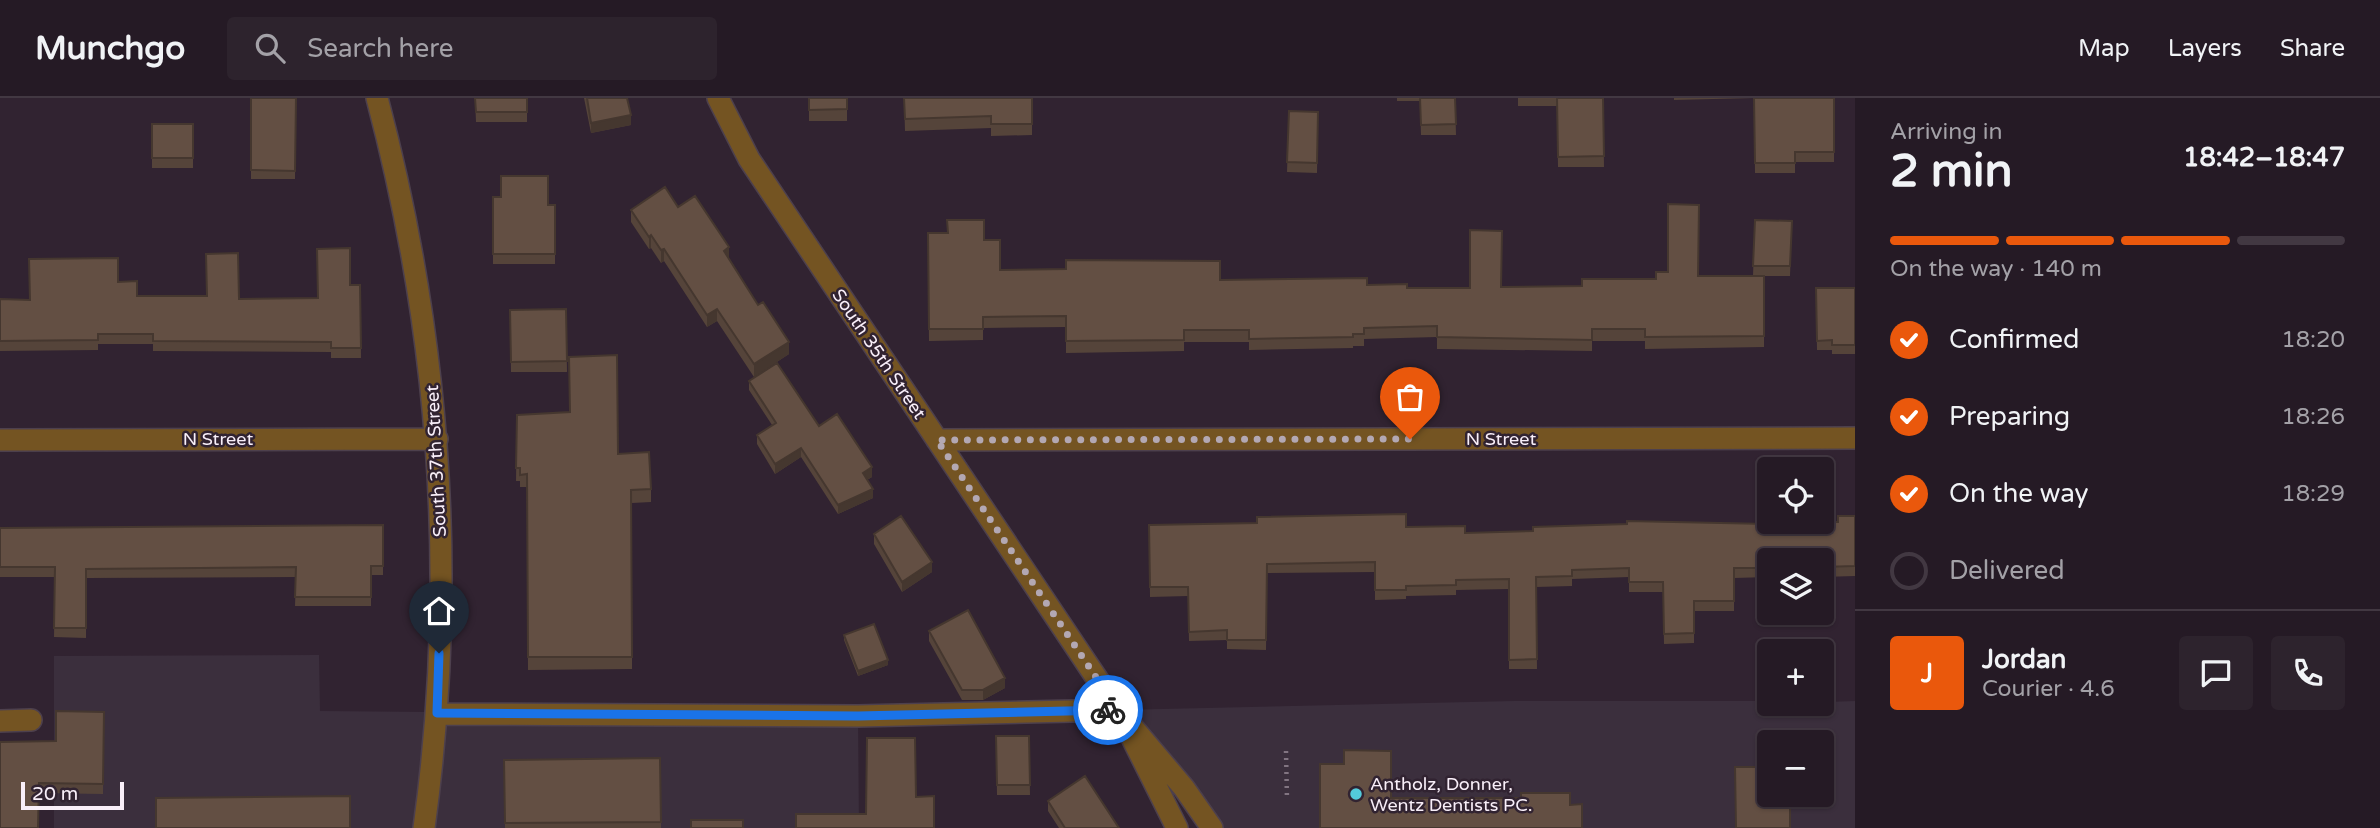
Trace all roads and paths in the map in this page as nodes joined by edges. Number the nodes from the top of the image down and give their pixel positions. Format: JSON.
{"nodes":[{"id":1,"x":377,"y":98,"type":"edge"},
{"id":2,"x":718,"y":98,"type":"edge"},
{"id":3,"x":1855,"y":438,"type":"edge"},
{"id":4,"x":437,"y":439,"type":"junction"},
{"id":5,"x":0,"y":440,"type":"edge"},
{"id":6,"x":937,"y":440,"type":"junction"},
{"id":7,"x":1118,"y":710,"type":"junction"},
{"id":8,"x":437,"y":713,"type":"junction"},
{"id":9,"x":31,"y":720,"type":"dead end"},
{"id":10,"x":0,"y":721,"type":"edge"},
{"id":11,"x":1286,"y":751,"type":"dead end"},
{"id":12,"x":1287,"y":800,"type":"dead end"},
{"id":13,"x":424,"y":828,"type":"edge"},
{"id":14,"x":1177,"y":828,"type":"edge"},
{"id":15,"x":1212,"y":828,"type":"edge"}],
"edges":[{"from":1,"to":4,"type":"street","name":"South 37th Street"},
{"from":2,"to":6,"type":"street","name":"South 35th Street"},
{"from":3,"to":6,"type":"street","name":"N Street"},
{"from":4,"to":5,"type":"street","name":"N Street"},
{"from":4,"to":8,"type":"street","name":"South 37th Street"},
{"from":6,"to":7,"type":"street","name":"South 35th Street"},
{"from":7,"to":8,"type":"street"},
{"from":7,"to":14,"type":"street","name":"South 35th Street"},
{"from":7,"to":15,"type":"street","name":"South 35th Street"},
{"from":8,"to":13,"type":"street","name":"South 37th Street"},
{"from":9,"to":10,"type":"street"},
{"from":11,"to":12,"type":"path"}]}
